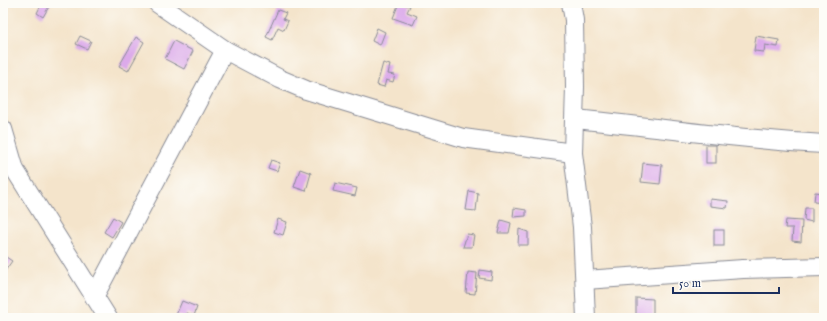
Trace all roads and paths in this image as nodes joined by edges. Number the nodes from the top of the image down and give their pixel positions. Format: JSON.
{"nodes":[{"id":1,"x":157,"y":3,"type":"edge"},
{"id":2,"x":571,"y":3,"type":"edge"},
{"id":3,"x":225,"y":50,"type":"junction"},
{"id":4,"x":575,"y":119,"type":"junction"},
{"id":5,"x":3,"y":129,"type":"edge"},
{"id":6,"x":824,"y":144,"type":"edge"},
{"id":7,"x":573,"y":153,"type":"junction"},
{"id":8,"x":824,"y":267,"type":"edge"},
{"id":9,"x":585,"y":280,"type":"junction"},
{"id":10,"x":94,"y":297,"type":"junction"},
{"id":11,"x":108,"y":318,"type":"edge"},
{"id":12,"x":586,"y":318,"type":"edge"}],
"edges":[{"from":1,"to":3,"type":"street"},
{"from":2,"to":4,"type":"street"},
{"from":3,"to":7,"type":"street"},
{"from":3,"to":10,"type":"street"},
{"from":4,"to":6,"type":"street"},
{"from":4,"to":7,"type":"street"},
{"from":5,"to":10,"type":"street"},
{"from":7,"to":9,"type":"street"},
{"from":8,"to":9,"type":"street"},
{"from":9,"to":12,"type":"street"},
{"from":10,"to":11,"type":"street"}]}
